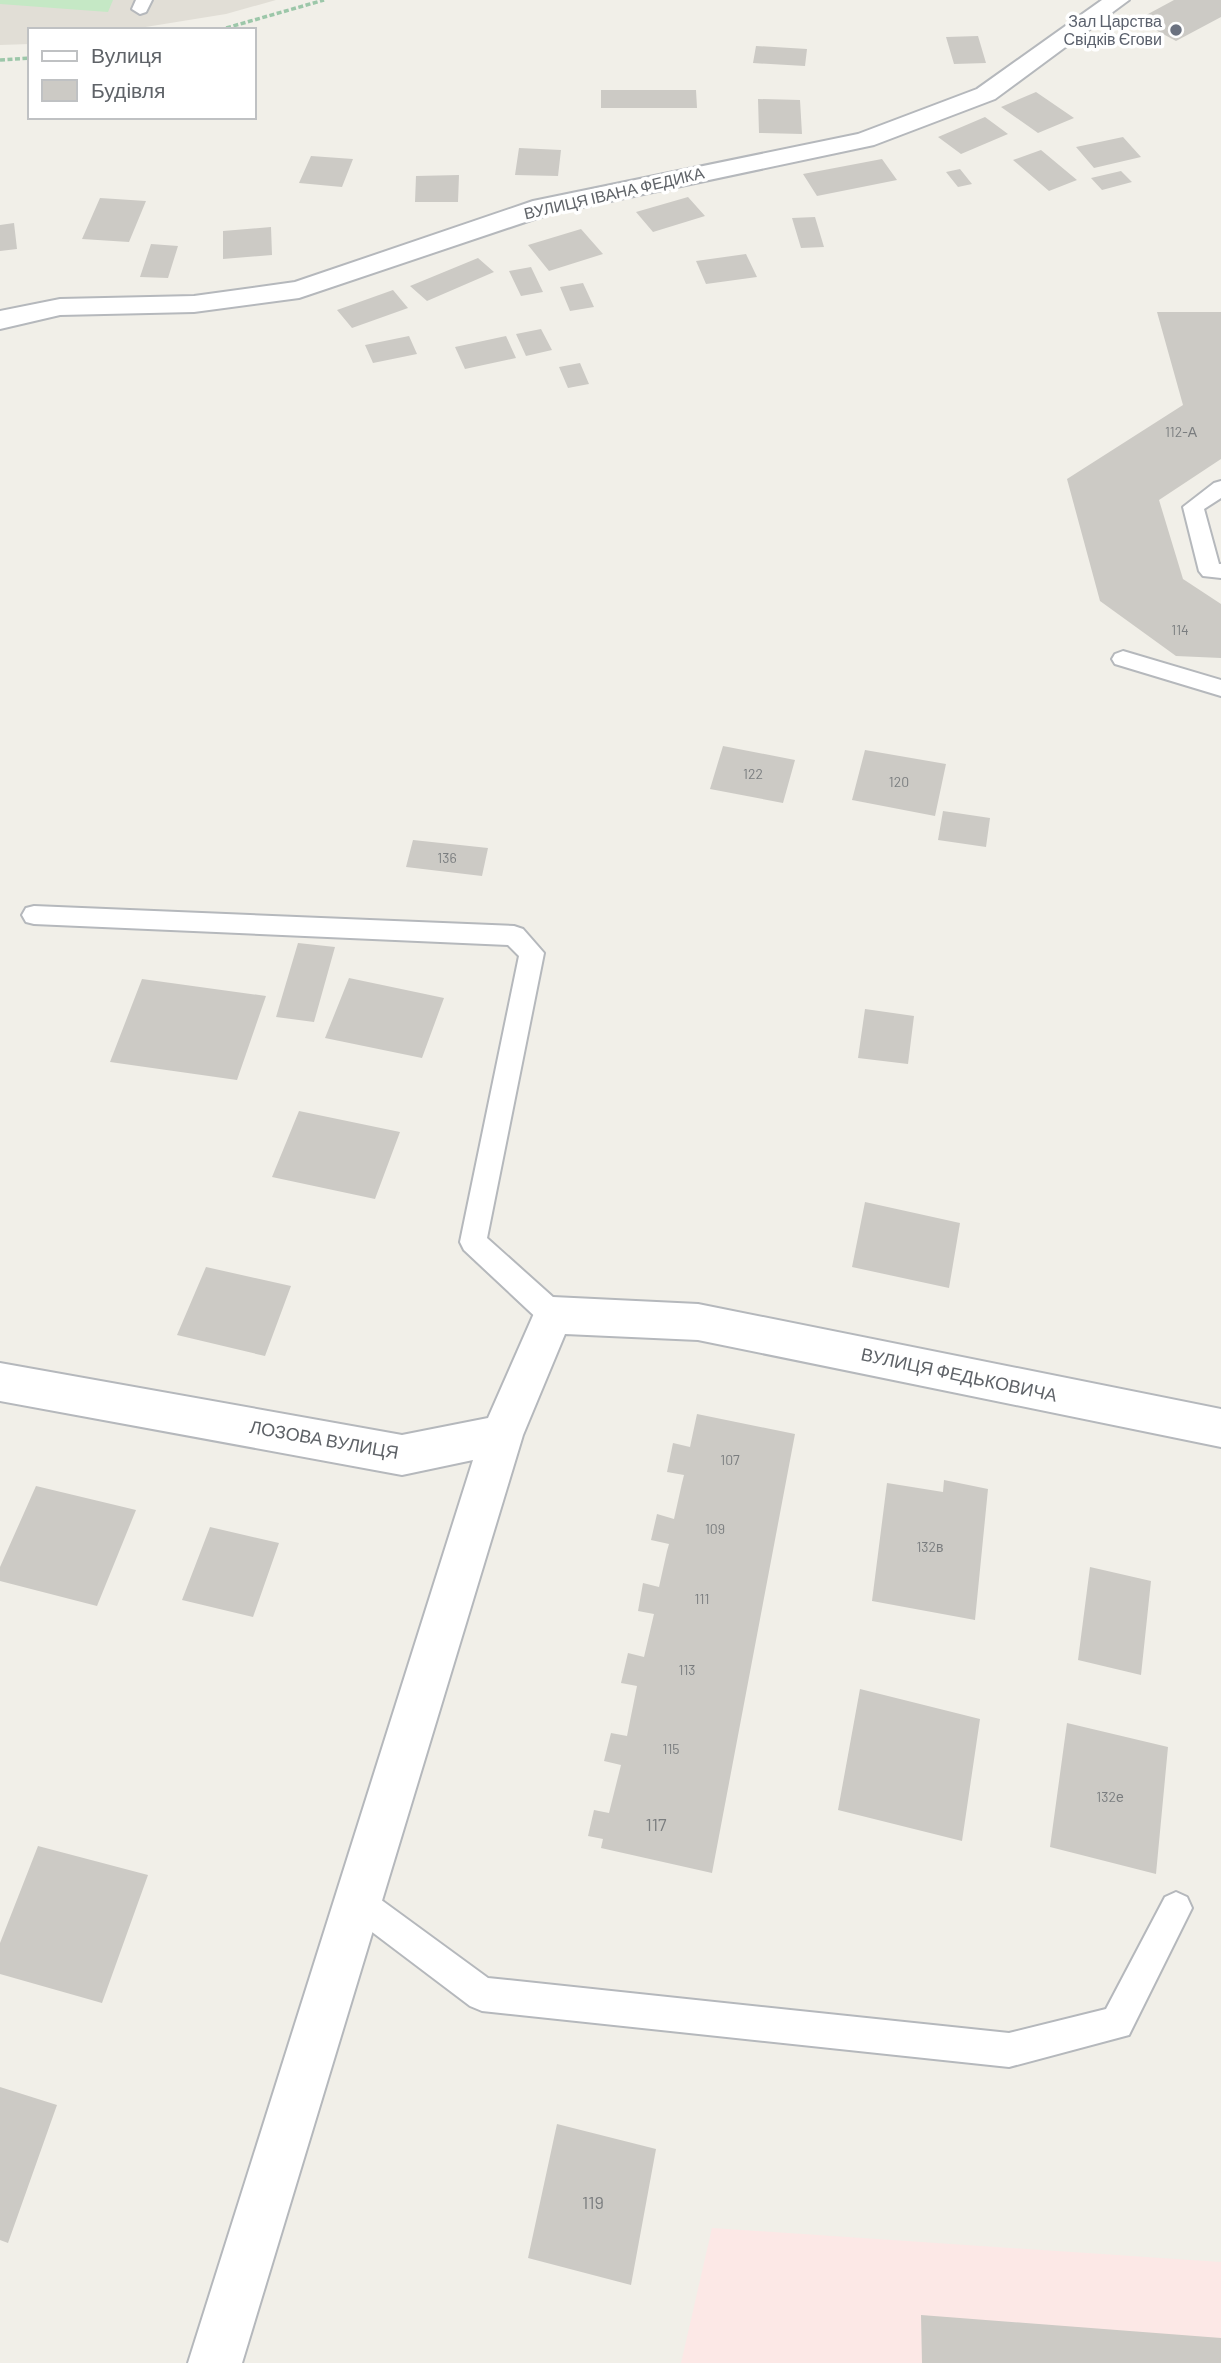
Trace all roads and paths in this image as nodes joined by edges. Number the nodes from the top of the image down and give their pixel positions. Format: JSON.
{"nodes":[{"id":1,"x":324,"y":0,"type":"edge"},
{"id":2,"x":1117,"y":0,"type":"edge"},
{"id":3,"x":226,"y":28,"type":"edge"},
{"id":4,"x":28,"y":58,"type":"edge"},
{"id":5,"x":0,"y":60,"type":"edge"},
{"id":6,"x":0,"y":320,"type":"edge"},
{"id":7,"x":1221,"y":488,"type":"edge"},
{"id":8,"x":1221,"y":571,"type":"edge"},
{"id":9,"x":1123,"y":659,"type":"dead end"},
{"id":10,"x":1221,"y":688,"type":"edge"},
{"id":11,"x":34,"y":915,"type":"dead end"},
{"id":12,"x":553,"y":1315,"type":"junction"},
{"id":13,"x":0,"y":1382,"type":"edge"},
{"id":14,"x":1221,"y":1428,"type":"edge"},
{"id":15,"x":502,"y":1435,"type":"junction"},
{"id":16,"x":358,"y":1902,"type":"junction"},
{"id":17,"x":1176,"y":1908,"type":"dead end"},
{"id":18,"x":215,"y":2363,"type":"edge"}],
"edges":[{"from":1,"to":3,"type":"path"},
{"from":2,"to":6,"type":"street","name":"ВУЛИЦЯ ІВАНА ФЕДИКА"},
{"from":4,"to":5,"type":"path"},
{"from":7,"to":8,"type":"lane"},
{"from":9,"to":10,"type":"lane"},
{"from":11,"to":12,"type":"lane"},
{"from":12,"to":14,"type":"street","name":"ВУЛИЦЯ ФЕДЬКОВИЧА"},
{"from":12,"to":15,"type":"street"},
{"from":13,"to":15,"type":"street","name":"ЛОЗОВА ВУЛИЦЯ"},
{"from":15,"to":16,"type":"street"},
{"from":16,"to":17,"type":"lane"},
{"from":16,"to":18,"type":"street"}]}
